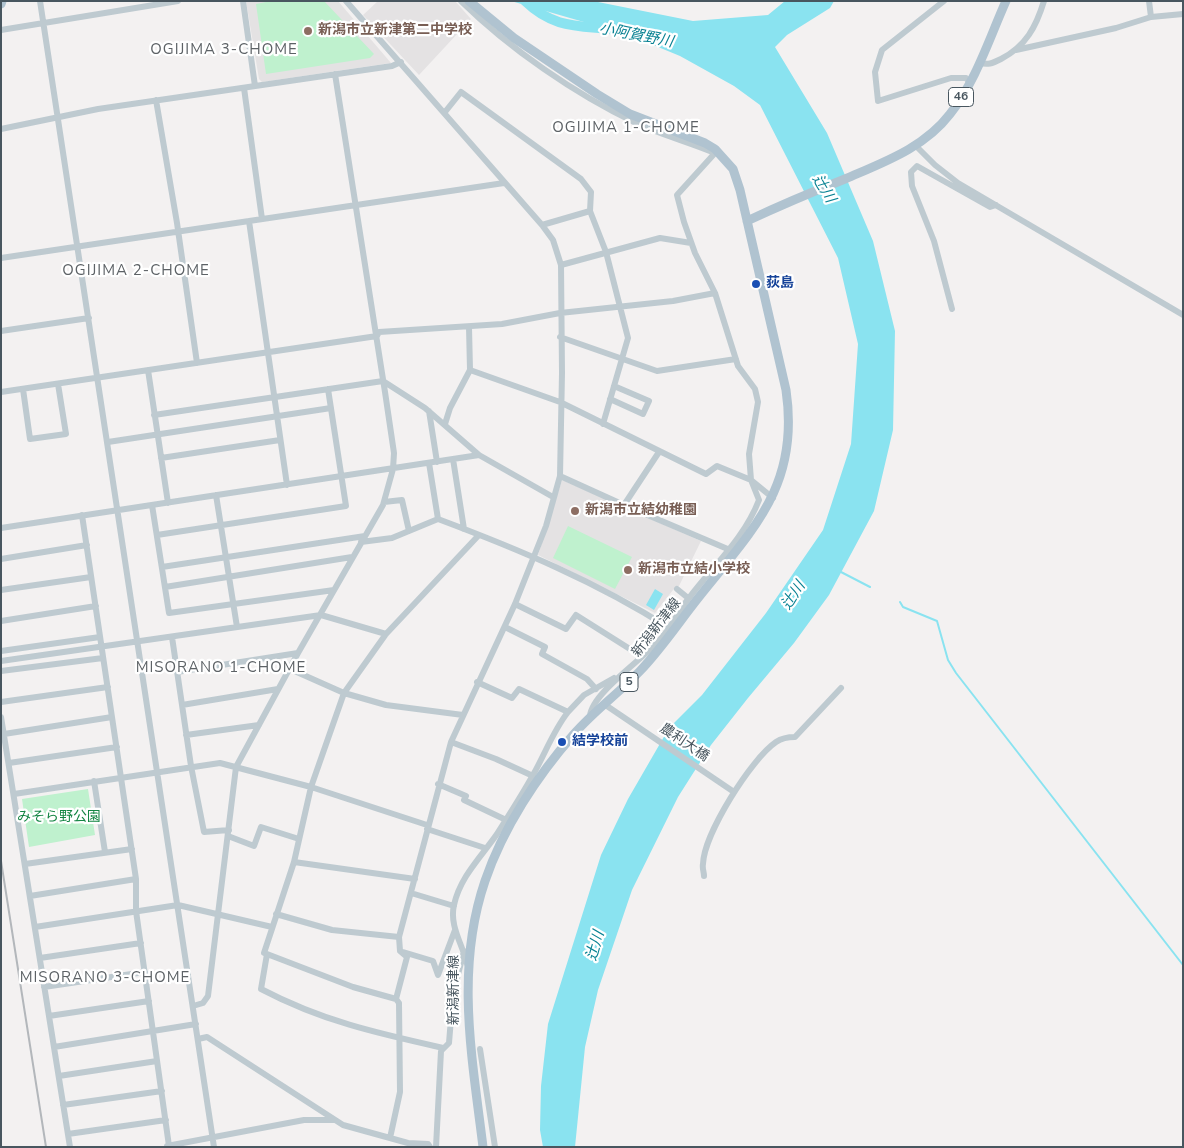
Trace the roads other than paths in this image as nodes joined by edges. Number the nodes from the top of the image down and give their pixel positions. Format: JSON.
{"nodes":[{"id":1,"x":40,"y":1,"type":"edge"},
{"id":2,"x":178,"y":1,"type":"edge"},
{"id":3,"x":243,"y":1,"type":"edge"},
{"id":4,"x":346,"y":1,"type":"edge"},
{"id":5,"x":461,"y":1,"type":"edge"},
{"id":6,"x":469,"y":1,"type":"edge"},
{"id":7,"x":944,"y":1,"type":"edge"},
{"id":8,"x":1006,"y":1,"type":"edge"},
{"id":9,"x":1044,"y":1,"type":"edge"},
{"id":10,"x":1149,"y":1,"type":"edge"},
{"id":11,"x":1183,"y":14,"type":"edge"},
{"id":12,"x":1151,"y":17,"type":"junction"},
{"id":13,"x":44,"y":23,"type":"junction"},
{"id":14,"x":1,"y":30,"type":"edge"},
{"id":15,"x":1016,"y":50,"type":"junction"},
{"id":16,"x":400,"y":62,"type":"junction"},
{"id":17,"x":979,"y":62,"type":"junction"},
{"id":18,"x":336,"y":74,"type":"junction"},
{"id":19,"x":970,"y":82,"type":"junction"},
{"id":20,"x":255,"y":86,"type":"junction"},
{"id":21,"x":244,"y":88,"type":"junction"},
{"id":22,"x":156,"y":100,"type":"junction"},
{"id":23,"x":445,"y":112,"type":"junction"},
{"id":24,"x":58,"y":118,"type":"junction"},
{"id":25,"x":1,"y":128,"type":"edge"},
{"id":26,"x":916,"y":146,"type":"junction"},
{"id":27,"x":715,"y":151,"type":"junction"},
{"id":28,"x":504,"y":183,"type":"junction"},
{"id":29,"x":356,"y":205,"type":"junction"},
{"id":30,"x":996,"y":205,"type":"junction"},
{"id":31,"x":590,"y":211,"type":"junction"},
{"id":32,"x":262,"y":219,"type":"junction"},
{"id":33,"x":249,"y":221,"type":"junction"},
{"id":34,"x":747,"y":221,"type":"junction"},
{"id":35,"x":542,"y":225,"type":"junction"},
{"id":36,"x":178,"y":232,"type":"junction"},
{"id":37,"x":691,"y":243,"type":"junction"},
{"id":38,"x":78,"y":247,"type":"junction"},
{"id":39,"x":606,"y":252,"type":"junction"},
{"id":40,"x":1,"y":258,"type":"edge"},
{"id":41,"x":561,"y":265,"type":"junction"},
{"id":42,"x":715,"y":293,"type":"junction"},
{"id":43,"x":621,"y":306,"type":"junction"},
{"id":44,"x":952,"y":309,"type":"dead end"},
{"id":45,"x":560,"y":313,"type":"junction"},
{"id":46,"x":1183,"y":315,"type":"edge"},
{"id":47,"x":89,"y":318,"type":"junction"},
{"id":48,"x":469,"y":327,"type":"junction"},
{"id":49,"x":1,"y":331,"type":"edge"},
{"id":50,"x":377,"y":336,"type":"junction"},
{"id":51,"x":560,"y":337,"type":"junction"},
{"id":52,"x":267,"y":352,"type":"junction"},
{"id":53,"x":622,"y":357,"type":"junction"},
{"id":54,"x":736,"y":359,"type":"junction"},
{"id":55,"x":197,"y":363,"type":"junction"},
{"id":56,"x":148,"y":370,"type":"junction"},
{"id":57,"x":470,"y":370,"type":"junction"},
{"id":58,"x":98,"y":378,"type":"junction"},
{"id":59,"x":383,"y":381,"type":"junction"},
{"id":60,"x":58,"y":384,"type":"junction"},
{"id":61,"x":614,"y":386,"type":"junction"},
{"id":62,"x":23,"y":389,"type":"junction"},
{"id":63,"x":328,"y":389,"type":"junction"},
{"id":64,"x":1,"y":392,"type":"edge"},
{"id":65,"x":274,"y":397,"type":"junction"},
{"id":66,"x":610,"y":399,"type":"junction"},
{"id":67,"x":560,"y":402,"type":"junction"},
{"id":68,"x":331,"y":408,"type":"junction"},
{"id":69,"x":429,"y":411,"type":"junction"},
{"id":70,"x":154,"y":415,"type":"junction"},
{"id":71,"x":276,"y":416,"type":"junction"},
{"id":72,"x":445,"y":424,"type":"junction"},
{"id":73,"x":603,"y":424,"type":"junction"},
{"id":74,"x":157,"y":434,"type":"junction"},
{"id":75,"x":280,"y":440,"type":"junction"},
{"id":76,"x":108,"y":442,"type":"junction"},
{"id":77,"x":660,"y":452,"type":"junction"},
{"id":78,"x":479,"y":455,"type":"junction"},
{"id":79,"x":161,"y":458,"type":"junction"},
{"id":80,"x":453,"y":459,"type":"junction"},
{"id":81,"x":437,"y":462,"type":"junction"},
{"id":82,"x":429,"y":463,"type":"junction"},
{"id":83,"x":393,"y":469,"type":"junction"},
{"id":84,"x":560,"y":476,"type":"junction"},
{"id":85,"x":341,"y":477,"type":"junction"},
{"id":86,"x":751,"y":480,"type":"junction"},
{"id":87,"x":287,"y":485,"type":"junction"},
{"id":88,"x":216,"y":495,"type":"junction"},
{"id":89,"x":553,"y":497,"type":"junction"},
{"id":90,"x":773,"y":498,"type":"junction"},
{"id":91,"x":384,"y":502,"type":"junction"},
{"id":92,"x":168,"y":503,"type":"junction"},
{"id":93,"x":152,"y":505,"type":"junction"},
{"id":94,"x":624,"y":505,"type":"junction"},
{"id":95,"x":118,"y":510,"type":"junction"},
{"id":96,"x":82,"y":515,"type":"junction"},
{"id":97,"x":438,"y":520,"type":"junction"},
{"id":98,"x":752,"y":520,"type":"junction"},
{"id":99,"x":221,"y":525,"type":"junction"},
{"id":100,"x":1,"y":528,"type":"edge"},
{"id":101,"x":464,"y":529,"type":"junction"},
{"id":102,"x":409,"y":531,"type":"junction"},
{"id":103,"x":157,"y":535,"type":"junction"},
{"id":104,"x":478,"y":536,"type":"junction"},
{"id":105,"x":363,"y":539,"type":"junction"},
{"id":106,"x":86,"y":546,"type":"junction"},
{"id":107,"x":730,"y":550,"type":"junction"},
{"id":108,"x":533,"y":556,"type":"junction"},
{"id":109,"x":226,"y":557,"type":"junction"},
{"id":110,"x":352,"y":557,"type":"junction"},
{"id":111,"x":1,"y":559,"type":"edge"},
{"id":112,"x":162,"y":567,"type":"junction"},
{"id":113,"x":229,"y":576,"type":"junction"},
{"id":114,"x":91,"y":577,"type":"junction"},
{"id":115,"x":165,"y":586,"type":"junction"},
{"id":116,"x":676,"y":589,"type":"dead end"},
{"id":117,"x":1,"y":590,"type":"edge"},
{"id":118,"x":334,"y":590,"type":"junction"},
{"id":119,"x":691,"y":602,"type":"junction"},
{"id":120,"x":515,"y":604,"type":"junction"},
{"id":121,"x":233,"y":605,"type":"junction"},
{"id":122,"x":96,"y":606,"type":"junction"},
{"id":123,"x":321,"y":615,"type":"junction"},
{"id":124,"x":1,"y":621,"type":"edge"},
{"id":125,"x":237,"y":627,"type":"junction"},
{"id":126,"x":505,"y":627,"type":"junction"},
{"id":127,"x":669,"y":628,"type":"junction"},
{"id":128,"x":386,"y":634,"type":"junction"},
{"id":129,"x":100,"y":637,"type":"junction"},
{"id":130,"x":172,"y":637,"type":"junction"},
{"id":131,"x":662,"y":638,"type":"junction"},
{"id":132,"x":138,"y":642,"type":"junction"},
{"id":133,"x":102,"y":646,"type":"junction"},
{"id":134,"x":1,"y":651,"type":"edge"},
{"id":135,"x":658,"y":651,"type":"junction"},
{"id":136,"x":298,"y":653,"type":"junction"},
{"id":137,"x":641,"y":656,"type":"junction"},
{"id":138,"x":103,"y":658,"type":"junction"},
{"id":139,"x":1,"y":661,"type":"edge"},
{"id":140,"x":290,"y":670,"type":"junction"},
{"id":141,"x":1,"y":671,"type":"edge"},
{"id":142,"x":178,"y":672,"type":"junction"},
{"id":143,"x":619,"y":676,"type":"junction"},
{"id":144,"x":477,"y":682,"type":"junction"},
{"id":145,"x":108,"y":687,"type":"junction"},
{"id":146,"x":842,"y":688,"type":"dead end"},
{"id":147,"x":278,"y":689,"type":"junction"},
{"id":148,"x":596,"y":689,"type":"junction"},
{"id":149,"x":609,"y":689,"type":"junction"},
{"id":150,"x":344,"y":694,"type":"junction"},
{"id":151,"x":1,"y":702,"type":"edge"},
{"id":152,"x":575,"y":703,"type":"junction"},
{"id":153,"x":182,"y":704,"type":"junction"},
{"id":154,"x":604,"y":704,"type":"junction"},
{"id":155,"x":568,"y":712,"type":"junction"},
{"id":156,"x":463,"y":715,"type":"junction"},
{"id":157,"x":590,"y":716,"type":"junction"},
{"id":158,"x":1,"y":717,"type":"edge"},
{"id":159,"x":112,"y":717,"type":"junction"},
{"id":160,"x":258,"y":725,"type":"junction"},
{"id":161,"x":4,"y":734,"type":"junction"},
{"id":162,"x":186,"y":735,"type":"junction"},
{"id":163,"x":451,"y":742,"type":"junction"},
{"id":164,"x":117,"y":746,"type":"junction"},
{"id":165,"x":9,"y":763,"type":"junction"},
{"id":166,"x":191,"y":766,"type":"junction"},
{"id":167,"x":236,"y":767,"type":"junction"},
{"id":168,"x":157,"y":771,"type":"junction"},
{"id":169,"x":533,"y":776,"type":"junction"},
{"id":170,"x":121,"y":777,"type":"junction"},
{"id":171,"x":94,"y":781,"type":"junction"},
{"id":172,"x":438,"y":784,"type":"junction"},
{"id":173,"x":311,"y":787,"type":"junction"},
{"id":174,"x":732,"y":790,"type":"junction"},
{"id":175,"x":14,"y":794,"type":"junction"},
{"id":176,"x":504,"y":819,"type":"junction"},
{"id":177,"x":427,"y":827,"type":"junction"},
{"id":178,"x":228,"y":833,"type":"junction"},
{"id":179,"x":299,"y":839,"type":"junction"},
{"id":180,"x":485,"y":848,"type":"junction"},
{"id":181,"x":132,"y":849,"type":"junction"},
{"id":182,"x":105,"y":852,"type":"junction"},
{"id":183,"x":294,"y":862,"type":"junction"},
{"id":184,"x":25,"y":864,"type":"junction"},
{"id":185,"x":704,"y":876,"type":"dead end"},
{"id":186,"x":136,"y":879,"type":"junction"},
{"id":187,"x":415,"y":879,"type":"junction"},
{"id":188,"x":411,"y":893,"type":"junction"},
{"id":189,"x":30,"y":896,"type":"junction"},
{"id":190,"x":178,"y":905,"type":"junction"},
{"id":191,"x":454,"y":906,"type":"junction"},
{"id":192,"x":136,"y":911,"type":"junction"},
{"id":193,"x":219,"y":914,"type":"junction"},
{"id":194,"x":276,"y":914,"type":"junction"},
{"id":195,"x":35,"y":927,"type":"junction"},
{"id":196,"x":272,"y":927,"type":"junction"},
{"id":197,"x":455,"y":930,"type":"junction"},
{"id":198,"x":399,"y":937,"type":"junction"},
{"id":199,"x":141,"y":943,"type":"junction"},
{"id":200,"x":400,"y":950,"type":"junction"},
{"id":201,"x":464,"y":950,"type":"junction"},
{"id":202,"x":267,"y":954,"type":"junction"},
{"id":203,"x":40,"y":958,"type":"junction"},
{"id":204,"x":467,"y":965,"type":"junction"},
{"id":205,"x":145,"y":972,"type":"junction"},
{"id":206,"x":44,"y":987,"type":"junction"},
{"id":207,"x":396,"y":999,"type":"junction"},
{"id":208,"x":149,"y":1001,"type":"junction"},
{"id":209,"x":193,"y":1006,"type":"junction"},
{"id":210,"x":49,"y":1016,"type":"junction"},
{"id":211,"x":196,"y":1024,"type":"junction"},
{"id":212,"x":153,"y":1032,"type":"junction"},
{"id":213,"x":398,"y":1038,"type":"junction"},
{"id":214,"x":198,"y":1039,"type":"junction"},
{"id":215,"x":54,"y":1047,"type":"junction"},
{"id":216,"x":443,"y":1048,"type":"junction"},
{"id":217,"x":480,"y":1049,"type":"dead end"},
{"id":218,"x":158,"y":1061,"type":"junction"},
{"id":219,"x":59,"y":1076,"type":"junction"},
{"id":220,"x":162,"y":1091,"type":"junction"},
{"id":221,"x":63,"y":1105,"type":"junction"},
{"id":222,"x":166,"y":1120,"type":"junction"},
{"id":223,"x":335,"y":1120,"type":"junction"},
{"id":224,"x":68,"y":1134,"type":"junction"},
{"id":225,"x":213,"y":1137,"type":"junction"},
{"id":226,"x":390,"y":1138,"type":"junction"},
{"id":227,"x":168,"y":1146,"type":"edge"},
{"id":228,"x":70,"y":1147,"type":"edge"},
{"id":229,"x":214,"y":1147,"type":"edge"},
{"id":230,"x":430,"y":1147,"type":"edge"},
{"id":231,"x":436,"y":1147,"type":"edge"},
{"id":232,"x":484,"y":1147,"type":"edge"},
{"id":233,"x":495,"y":1147,"type":"edge"}],
"edges":[{"from":1,"to":13,"type":"street"},
{"from":2,"to":13,"type":"street"},
{"from":3,"to":20,"type":"street"},
{"from":4,"to":16,"type":"street"},
{"from":5,"to":27,"type":"street"},
{"from":6,"to":27,"type":"main road","number":"5"},
{"from":7,"to":19,"type":"street"},
{"from":8,"to":17,"type":"main road","number":"46"},
{"from":9,"to":15,"type":"street"},
{"from":10,"to":12,"type":"street"},
{"from":11,"to":12,"type":"street"},
{"from":12,"to":15,"type":"street"},
{"from":13,"to":14,"type":"street"},
{"from":13,"to":24,"type":"street"},
{"from":15,"to":17,"type":"street"},
{"from":16,"to":18,"type":"street"},
{"from":16,"to":23,"type":"street"},
{"from":17,"to":19,"type":"main road","number":"46"},
{"from":18,"to":20,"type":"street"},
{"from":18,"to":29,"type":"street"},
{"from":19,"to":26,"type":"main road","number":"46"},
{"from":20,"to":21,"type":"street"},
{"from":21,"to":22,"type":"street"},
{"from":21,"to":32,"type":"street"},
{"from":22,"to":24,"type":"street"},
{"from":22,"to":36,"type":"street"},
{"from":23,"to":28,"type":"street"},
{"from":23,"to":31,"type":"street"},
{"from":24,"to":25,"type":"street"},
{"from":24,"to":38,"type":"street"},
{"from":26,"to":30,"type":"street"},
{"from":26,"to":34,"type":"main road","number":"46"},
{"from":27,"to":34,"type":"main road","number":"5"},
{"from":27,"to":37,"type":"street"},
{"from":28,"to":29,"type":"street"},
{"from":28,"to":35,"type":"street"},
{"from":29,"to":32,"type":"street"},
{"from":29,"to":50,"type":"street"},
{"from":30,"to":44,"type":"street"},
{"from":30,"to":46,"type":"street"},
{"from":31,"to":35,"type":"street"},
{"from":31,"to":39,"type":"street"},
{"from":32,"to":33,"type":"street"},
{"from":33,"to":36,"type":"street"},
{"from":33,"to":52,"type":"street"},
{"from":34,"to":90,"type":"main road","name":"新潟新津線","number":"5"},
{"from":35,"to":41,"type":"street"},
{"from":36,"to":38,"type":"street"},
{"from":36,"to":55,"type":"street"},
{"from":37,"to":39,"type":"street"},
{"from":37,"to":42,"type":"street"},
{"from":38,"to":40,"type":"street"},
{"from":38,"to":47,"type":"street"},
{"from":39,"to":41,"type":"street"},
{"from":39,"to":43,"type":"street"},
{"from":41,"to":45,"type":"street"},
{"from":42,"to":43,"type":"street"},
{"from":42,"to":54,"type":"street"},
{"from":43,"to":45,"type":"street"},
{"from":43,"to":53,"type":"street"},
{"from":45,"to":48,"type":"street"},
{"from":45,"to":51,"type":"street"},
{"from":47,"to":49,"type":"street"},
{"from":47,"to":58,"type":"street"},
{"from":48,"to":50,"type":"street"},
{"from":48,"to":57,"type":"street"},
{"from":50,"to":52,"type":"street"},
{"from":50,"to":59,"type":"street"},
{"from":51,"to":53,"type":"street"},
{"from":51,"to":67,"type":"street"},
{"from":52,"to":55,"type":"street"},
{"from":52,"to":65,"type":"street"},
{"from":53,"to":54,"type":"street"},
{"from":53,"to":61,"type":"street"},
{"from":54,"to":86,"type":"street"},
{"from":55,"to":56,"type":"street"},
{"from":56,"to":58,"type":"street"},
{"from":56,"to":70,"type":"street"},
{"from":57,"to":67,"type":"street"},
{"from":57,"to":72,"type":"street"},
{"from":58,"to":60,"type":"street"},
{"from":58,"to":76,"type":"street"},
{"from":59,"to":63,"type":"street"},
{"from":59,"to":69,"type":"street"},
{"from":59,"to":83,"type":"street"},
{"from":60,"to":62,"type":"street"},
{"from":60,"to":62,"type":"street"},
{"from":61,"to":66,"type":"street"},
{"from":61,"to":66,"type":"street"},
{"from":62,"to":64,"type":"street"},
{"from":63,"to":65,"type":"street"},
{"from":63,"to":68,"type":"street"},
{"from":65,"to":70,"type":"street"},
{"from":65,"to":71,"type":"street"},
{"from":66,"to":73,"type":"street"},
{"from":67,"to":73,"type":"street"},
{"from":67,"to":84,"type":"street"},
{"from":68,"to":71,"type":"street"},
{"from":68,"to":85,"type":"street"},
{"from":69,"to":72,"type":"street"},
{"from":69,"to":81,"type":"street"},
{"from":70,"to":74,"type":"street"},
{"from":71,"to":74,"type":"street"},
{"from":71,"to":75,"type":"street"},
{"from":72,"to":78,"type":"street"},
{"from":73,"to":77,"type":"street"},
{"from":74,"to":76,"type":"street"},
{"from":74,"to":79,"type":"street"},
{"from":75,"to":79,"type":"street"},
{"from":75,"to":87,"type":"street"},
{"from":76,"to":95,"type":"street"},
{"from":77,"to":86,"type":"street"},
{"from":77,"to":94,"type":"street"},
{"from":78,"to":80,"type":"street"},
{"from":78,"to":89,"type":"street"},
{"from":79,"to":92,"type":"street"},
{"from":80,"to":81,"type":"street"},
{"from":80,"to":101,"type":"street"},
{"from":81,"to":82,"type":"street"},
{"from":82,"to":83,"type":"street"},
{"from":82,"to":97,"type":"street"},
{"from":83,"to":85,"type":"street"},
{"from":83,"to":91,"type":"street"},
{"from":84,"to":89,"type":"street"},
{"from":84,"to":94,"type":"street"},
{"from":85,"to":87,"type":"street"},
{"from":85,"to":99,"type":"street"},
{"from":86,"to":90,"type":"street"},
{"from":86,"to":98,"type":"street"},
{"from":87,"to":88,"type":"street"},
{"from":88,"to":92,"type":"street"},
{"from":88,"to":99,"type":"street"},
{"from":89,"to":108,"type":"street"},
{"from":90,"to":98,"type":"street"},
{"from":90,"to":119,"type":"main road","name":"新潟新津線","number":"5"},
{"from":91,"to":102,"type":"street"},
{"from":91,"to":105,"type":"street"},
{"from":92,"to":93,"type":"street"},
{"from":93,"to":95,"type":"street"},
{"from":93,"to":103,"type":"street"},
{"from":94,"to":107,"type":"street"},
{"from":95,"to":96,"type":"street"},
{"from":95,"to":132,"type":"street"},
{"from":96,"to":100,"type":"street"},
{"from":96,"to":106,"type":"street"},
{"from":97,"to":101,"type":"street"},
{"from":97,"to":102,"type":"street"},
{"from":98,"to":107,"type":"street"},
{"from":99,"to":103,"type":"street"},
{"from":99,"to":109,"type":"street"},
{"from":101,"to":104,"type":"street"},
{"from":102,"to":105,"type":"street"},
{"from":103,"to":112,"type":"street"},
{"from":104,"to":108,"type":"street"},
{"from":104,"to":128,"type":"street"},
{"from":105,"to":109,"type":"street"},
{"from":105,"to":110,"type":"street"},
{"from":106,"to":111,"type":"street"},
{"from":106,"to":114,"type":"street"},
{"from":107,"to":119,"type":"street"},
{"from":108,"to":120,"type":"street"},
{"from":108,"to":127,"type":"street"},
{"from":109,"to":112,"type":"street"},
{"from":109,"to":113,"type":"street"},
{"from":110,"to":113,"type":"street"},
{"from":110,"to":118,"type":"street"},
{"from":112,"to":115,"type":"street"},
{"from":113,"to":115,"type":"street"},
{"from":113,"to":121,"type":"street"},
{"from":114,"to":117,"type":"street"},
{"from":114,"to":122,"type":"street"},
{"from":115,"to":121,"type":"street"},
{"from":116,"to":119,"type":"street"},
{"from":118,"to":121,"type":"street"},
{"from":118,"to":123,"type":"street"},
{"from":119,"to":127,"type":"street"},
{"from":119,"to":135,"type":"main road","name":"新潟新津線","number":"5"},
{"from":120,"to":126,"type":"street"},
{"from":120,"to":137,"type":"street"},
{"from":121,"to":125,"type":"street"},
{"from":122,"to":124,"type":"street"},
{"from":122,"to":129,"type":"street"},
{"from":123,"to":125,"type":"street"},
{"from":123,"to":128,"type":"street"},
{"from":123,"to":136,"type":"street"},
{"from":125,"to":130,"type":"street"},
{"from":126,"to":144,"type":"street"},
{"from":126,"to":148,"type":"street"},
{"from":127,"to":131,"type":"street"},
{"from":128,"to":150,"type":"street"},
{"from":129,"to":133,"type":"street"},
{"from":129,"to":134,"type":"street"},
{"from":130,"to":132,"type":"street"},
{"from":130,"to":142,"type":"street"},
{"from":131,"to":135,"type":"street"},
{"from":131,"to":137,"type":"street"},
{"from":132,"to":133,"type":"street"},
{"from":132,"to":168,"type":"street"},
{"from":133,"to":138,"type":"street"},
{"from":133,"to":139,"type":"street"},
{"from":135,"to":154,"type":"main road","name":"新潟新津線","number":"5"},
{"from":136,"to":140,"type":"street"},
{"from":136,"to":142,"type":"street"},
{"from":137,"to":143,"type":"street"},
{"from":138,"to":141,"type":"street"},
{"from":138,"to":145,"type":"street"},
{"from":140,"to":147,"type":"street"},
{"from":140,"to":150,"type":"street"},
{"from":142,"to":153,"type":"street"},
{"from":143,"to":148,"type":"street"},
{"from":143,"to":149,"type":"street"},
{"from":144,"to":155,"type":"street"},
{"from":144,"to":156,"type":"street"},
{"from":145,"to":151,"type":"street"},
{"from":145,"to":159,"type":"street"},
{"from":146,"to":174,"type":"street"},
{"from":147,"to":153,"type":"street"},
{"from":147,"to":160,"type":"street"},
{"from":148,"to":152,"type":"street"},
{"from":149,"to":152,"type":"street"},
{"from":149,"to":157,"type":"street"},
{"from":150,"to":156,"type":"street"},
{"from":150,"to":173,"type":"street"},
{"from":152,"to":155,"type":"street"},
{"from":153,"to":162,"type":"street"},
{"from":154,"to":157,"type":"main road","name":"新潟新津線","number":"5"},
{"from":154,"to":174,"type":"street","name":"農利大橋"},
{"from":155,"to":169,"type":"street"},
{"from":156,"to":163,"type":"street"},
{"from":157,"to":204,"type":"main road","name":"新潟新津線","number":"5"},
{"from":158,"to":161,"type":"street"},
{"from":159,"to":161,"type":"street"},
{"from":159,"to":164,"type":"street"},
{"from":160,"to":162,"type":"street"},
{"from":160,"to":167,"type":"street"},
{"from":161,"to":165,"type":"street"},
{"from":162,"to":166,"type":"street"},
{"from":163,"to":169,"type":"street"},
{"from":163,"to":172,"type":"street"},
{"from":164,"to":165,"type":"street"},
{"from":164,"to":170,"type":"street"},
{"from":165,"to":175,"type":"street"},
{"from":166,"to":167,"type":"street"},
{"from":166,"to":168,"type":"street"},
{"from":166,"to":178,"type":"street"},
{"from":167,"to":173,"type":"street"},
{"from":167,"to":178,"type":"street"},
{"from":168,"to":170,"type":"street"},
{"from":168,"to":190,"type":"street"},
{"from":169,"to":176,"type":"street"},
{"from":170,"to":171,"type":"street"},
{"from":170,"to":181,"type":"street"},
{"from":171,"to":175,"type":"street"},
{"from":171,"to":182,"type":"street"},
{"from":172,"to":176,"type":"street"},
{"from":172,"to":177,"type":"street"},
{"from":173,"to":177,"type":"street"},
{"from":173,"to":179,"type":"street"},
{"from":174,"to":185,"type":"street"},
{"from":175,"to":184,"type":"street"},
{"from":176,"to":180,"type":"street"},
{"from":177,"to":180,"type":"street"},
{"from":177,"to":187,"type":"street"},
{"from":178,"to":179,"type":"street"},
{"from":178,"to":193,"type":"street"},
{"from":179,"to":183,"type":"street"},
{"from":180,"to":191,"type":"street"},
{"from":181,"to":182,"type":"street"},
{"from":181,"to":186,"type":"street"},
{"from":182,"to":184,"type":"street"},
{"from":183,"to":187,"type":"street"},
{"from":183,"to":194,"type":"street"},
{"from":184,"to":189,"type":"street"},
{"from":186,"to":189,"type":"street"},
{"from":186,"to":192,"type":"street"},
{"from":187,"to":188,"type":"street"},
{"from":188,"to":191,"type":"street"},
{"from":188,"to":198,"type":"street"},
{"from":189,"to":195,"type":"street"},
{"from":190,"to":192,"type":"street"},
{"from":190,"to":193,"type":"street"},
{"from":190,"to":209,"type":"street"},
{"from":191,"to":197,"type":"street"},
{"from":192,"to":195,"type":"street"},
{"from":192,"to":199,"type":"street"},
{"from":193,"to":196,"type":"street"},
{"from":193,"to":209,"type":"street"},
{"from":194,"to":196,"type":"street"},
{"from":194,"to":198,"type":"street"},
{"from":195,"to":203,"type":"street"},
{"from":196,"to":202,"type":"street"},
{"from":197,"to":200,"type":"street"},
{"from":197,"to":201,"type":"street"},
{"from":198,"to":200,"type":"street"},
{"from":199,"to":203,"type":"street"},
{"from":199,"to":205,"type":"street"},
{"from":200,"to":207,"type":"street"},
{"from":201,"to":204,"type":"street"},
{"from":201,"to":216,"type":"street"},
{"from":202,"to":207,"type":"street"},
{"from":202,"to":213,"type":"street"},
{"from":203,"to":206,"type":"street"},
{"from":204,"to":232,"type":"main road","name":"新潟新津線","number":"5"},
{"from":205,"to":206,"type":"street"},
{"from":205,"to":208,"type":"street"},
{"from":206,"to":210,"type":"street"},
{"from":207,"to":213,"type":"street"},
{"from":208,"to":210,"type":"street"},
{"from":208,"to":212,"type":"street"},
{"from":209,"to":211,"type":"street"},
{"from":210,"to":215,"type":"street"},
{"from":211,"to":212,"type":"street"},
{"from":211,"to":214,"type":"street"},
{"from":212,"to":215,"type":"street"},
{"from":212,"to":218,"type":"street"},
{"from":213,"to":216,"type":"street"},
{"from":213,"to":226,"type":"street"},
{"from":214,"to":223,"type":"street"},
{"from":214,"to":225,"type":"street"},
{"from":215,"to":219,"type":"street"},
{"from":216,"to":231,"type":"street"},
{"from":217,"to":233,"type":"street"},
{"from":218,"to":219,"type":"street"},
{"from":218,"to":220,"type":"street"},
{"from":219,"to":221,"type":"street"},
{"from":220,"to":221,"type":"street"},
{"from":220,"to":222,"type":"street"},
{"from":221,"to":224,"type":"street"},
{"from":222,"to":224,"type":"street"},
{"from":222,"to":227,"type":"street"},
{"from":223,"to":225,"type":"street"},
{"from":223,"to":226,"type":"street"},
{"from":224,"to":228,"type":"street"},
{"from":225,"to":227,"type":"street"},
{"from":225,"to":229,"type":"street"},
{"from":226,"to":230,"type":"street"}]}
